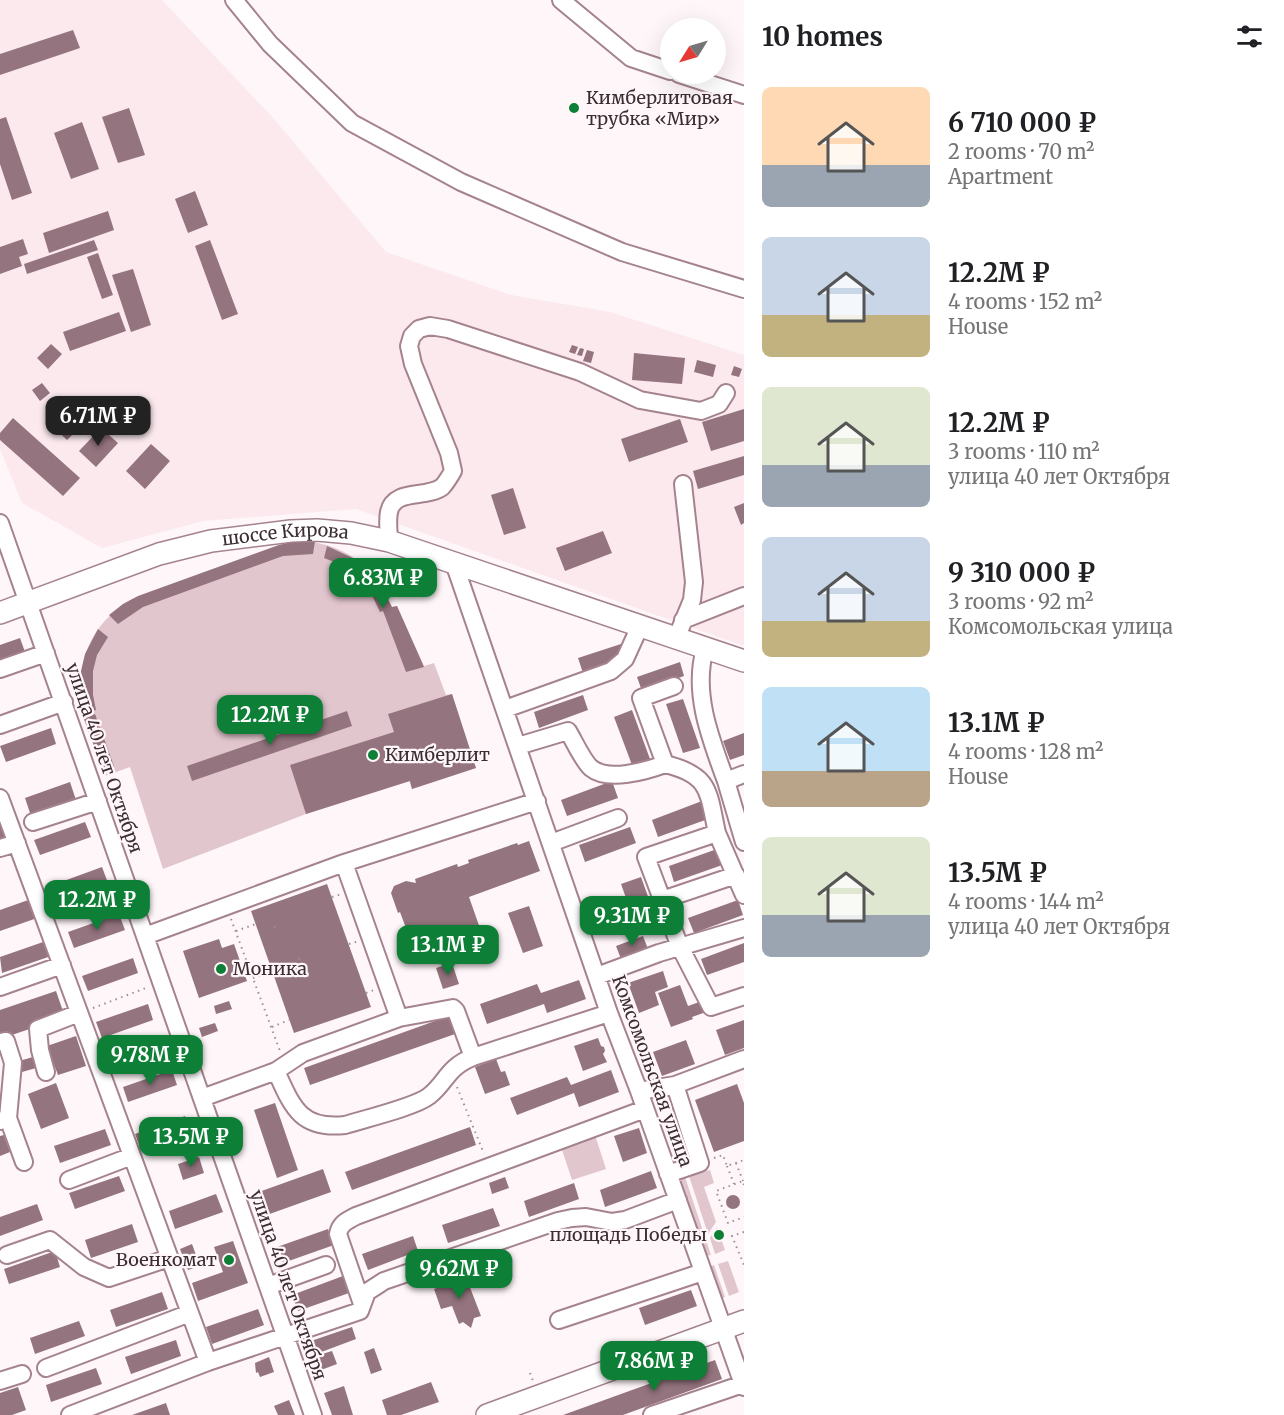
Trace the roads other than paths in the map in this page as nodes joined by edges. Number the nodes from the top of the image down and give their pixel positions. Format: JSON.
{"nodes":[{"id":1,"x":234,"y":0,"type":"edge"},
{"id":2,"x":561,"y":0,"type":"edge"},
{"id":3,"x":660,"y":68,"type":"edge"},
{"id":4,"x":710,"y":84,"type":"edge"},
{"id":5,"x":744,"y":95,"type":"edge"},
{"id":6,"x":744,"y":288,"type":"edge"},
{"id":7,"x":726,"y":393,"type":"dead end"},
{"id":8,"x":683,"y":484,"type":"dead end"},
{"id":9,"x":0,"y":523,"type":"edge"},
{"id":10,"x":389,"y":541,"type":"junction"},
{"id":11,"x":454,"y":563,"type":"junction"},
{"id":12,"x":744,"y":596,"type":"edge"},
{"id":13,"x":29,"y":603,"type":"junction"},
{"id":14,"x":0,"y":613,"type":"edge"},
{"id":15,"x":639,"y":626,"type":"junction"},
{"id":16,"x":680,"y":629,"type":"junction"},
{"id":17,"x":705,"y":649,"type":"junction"},
{"id":18,"x":46,"y":653,"type":"junction"},
{"id":19,"x":744,"y":661,"type":"edge"},
{"id":20,"x":0,"y":669,"type":"edge"},
{"id":21,"x":674,"y":686,"type":"dead end"},
{"id":22,"x":64,"y":702,"type":"junction"},
{"id":23,"x":505,"y":709,"type":"junction"},
{"id":24,"x":0,"y":725,"type":"edge"},
{"id":25,"x":518,"y":746,"type":"junction"},
{"id":26,"x":665,"y":764,"type":"junction"},
{"id":27,"x":744,"y":774,"type":"edge"},
{"id":28,"x":726,"y":781,"type":"junction"},
{"id":29,"x":0,"y":798,"type":"edge"},
{"id":30,"x":98,"y":801,"type":"junction"},
{"id":31,"x":537,"y":801,"type":"junction"},
{"id":32,"x":618,"y":818,"type":"dead end"},
{"id":33,"x":33,"y":822,"type":"dead end"},
{"id":34,"x":717,"y":833,"type":"junction"},
{"id":35,"x":744,"y":842,"type":"edge"},
{"id":36,"x":16,"y":843,"type":"junction"},
{"id":37,"x":551,"y":843,"type":"junction"},
{"id":38,"x":0,"y":848,"type":"edge"},
{"id":39,"x":344,"y":863,"type":"junction"},
{"id":40,"x":736,"y":875,"type":"junction"},
{"id":41,"x":744,"y":896,"type":"edge"},
{"id":42,"x":662,"y":900,"type":"junction"},
{"id":43,"x":744,"y":928,"type":"edge"},
{"id":44,"x":146,"y":936,"type":"junction"},
{"id":45,"x":680,"y":947,"type":"junction"},
{"id":46,"x":62,"y":965,"type":"junction"},
{"id":47,"x":597,"y":976,"type":"junction"},
{"id":48,"x":0,"y":987,"type":"edge"},
{"id":49,"x":744,"y":996,"type":"edge"},
{"id":50,"x":86,"y":1011,"type":"junction"},
{"id":51,"x":609,"y":1013,"type":"junction"},
{"id":52,"x":399,"y":1018,"type":"junction"},
{"id":53,"x":0,"y":1042,"type":"edge"},
{"id":54,"x":473,"y":1057,"type":"junction"},
{"id":55,"x":744,"y":1059,"type":"edge"},
{"id":56,"x":281,"y":1068,"type":"junction"},
{"id":57,"x":46,"y":1072,"type":"dead end"},
{"id":58,"x":675,"y":1085,"type":"junction"},
{"id":59,"x":639,"y":1091,"type":"junction"},
{"id":60,"x":202,"y":1098,"type":"junction"},
{"id":61,"x":645,"y":1110,"type":"junction"},
{"id":62,"x":4,"y":1119,"type":"edge"},
{"id":63,"x":132,"y":1156,"type":"junction"},
{"id":64,"x":24,"y":1162,"type":"dead end"},
{"id":65,"x":668,"y":1174,"type":"junction"},
{"id":66,"x":69,"y":1180,"type":"dead end"},
{"id":67,"x":678,"y":1200,"type":"junction"},
{"id":68,"x":7,"y":1255,"type":"dead end"},
{"id":69,"x":169,"y":1258,"type":"junction"},
{"id":70,"x":326,"y":1265,"type":"dead end"},
{"id":71,"x":703,"y":1272,"type":"junction"},
{"id":72,"x":268,"y":1286,"type":"junction"},
{"id":73,"x":362,"y":1304,"type":"junction"},
{"id":74,"x":190,"y":1313,"type":"junction"},
{"id":75,"x":559,"y":1320,"type":"dead end"},
{"id":76,"x":744,"y":1321,"type":"edge"},
{"id":77,"x":723,"y":1329,"type":"junction"},
{"id":78,"x":285,"y":1336,"type":"junction"},
{"id":79,"x":208,"y":1362,"type":"junction"},
{"id":80,"x":46,"y":1368,"type":"dead end"},
{"id":81,"x":22,"y":1374,"type":"dead end"},
{"id":82,"x":0,"y":1382,"type":"edge"},
{"id":83,"x":743,"y":1386,"type":"edge"},
{"id":84,"x":70,"y":1415,"type":"edge"},
{"id":85,"x":313,"y":1415,"type":"edge"},
{"id":86,"x":487,"y":1415,"type":"edge"},
{"id":87,"x":652,"y":1415,"type":"edge"}],
"edges":[{"from":1,"to":6,"type":"street"},
{"from":2,"to":3,"type":"street"},
{"from":4,"to":5,"type":"street"},
{"from":7,"to":10,"type":"street"},
{"from":8,"to":16,"type":"street"},
{"from":9,"to":13,"type":"street","name":"улица 40 лет Октября"},
{"from":10,"to":11,"type":"main road","name":"шоссе Кирова"},
{"from":10,"to":13,"type":"main road","name":"шоссе Кирова"},
{"from":11,"to":15,"type":"main road","name":"шоссе Кирова"},
{"from":11,"to":23,"type":"street","name":"Комсомольская улица"},
{"from":12,"to":16,"type":"street"},
{"from":13,"to":14,"type":"main road","name":"шоссе Кирова"},
{"from":13,"to":18,"type":"street","name":"улица 40 лет Октября"},
{"from":15,"to":16,"type":"main road","name":"шоссе Кирова"},
{"from":15,"to":23,"type":"street"},
{"from":16,"to":17,"type":"main road","name":"шоссе Кирова"},
{"from":17,"to":19,"type":"main road","name":"шоссе Кирова"},
{"from":17,"to":28,"type":"street"},
{"from":18,"to":20,"type":"street"},
{"from":18,"to":22,"type":"street","name":"улица 40 лет Октября"},
{"from":21,"to":26,"type":"street"},
{"from":22,"to":24,"type":"street"},
{"from":22,"to":30,"type":"street","name":"улица 40 лет Октября"},
{"from":23,"to":25,"type":"street","name":"Комсомольская улица"},
{"from":25,"to":26,"type":"street"},
{"from":25,"to":31,"type":"street","name":"Комсомольская улица"},
{"from":26,"to":34,"type":"street"},
{"from":27,"to":28,"type":"street"},
{"from":28,"to":35,"type":"street"},
{"from":29,"to":36,"type":"street"},
{"from":30,"to":33,"type":"street"},
{"from":30,"to":44,"type":"street","name":"улица 40 лет Октября"},
{"from":31,"to":37,"type":"street","name":"Комсомольская улица"},
{"from":31,"to":39,"type":"street"},
{"from":32,"to":37,"type":"street"},
{"from":34,"to":40,"type":"street"},
{"from":34,"to":42,"type":"street"},
{"from":36,"to":38,"type":"street"},
{"from":36,"to":46,"type":"street"},
{"from":37,"to":47,"type":"street","name":"Комсомольская улица"},
{"from":39,"to":44,"type":"street"},
{"from":39,"to":52,"type":"street"},
{"from":40,"to":41,"type":"street"},
{"from":40,"to":42,"type":"street"},
{"from":42,"to":45,"type":"street"},
{"from":43,"to":45,"type":"street"},
{"from":44,"to":60,"type":"street","name":"улица 40 лет Октября"},
{"from":45,"to":47,"type":"street"},
{"from":45,"to":49,"type":"street"},
{"from":46,"to":48,"type":"street"},
{"from":46,"to":50,"type":"street"},
{"from":47,"to":51,"type":"street","name":"Комсомольская улица"},
{"from":50,"to":57,"type":"street"},
{"from":50,"to":63,"type":"street"},
{"from":51,"to":54,"type":"street"},
{"from":51,"to":59,"type":"street","name":"Комсомольская улица"},
{"from":52,"to":54,"type":"street"},
{"from":52,"to":56,"type":"street"},
{"from":53,"to":62,"type":"street"},
{"from":54,"to":56,"type":"street"},
{"from":55,"to":58,"type":"street"},
{"from":56,"to":60,"type":"street"},
{"from":58,"to":59,"type":"street"},
{"from":58,"to":65,"type":"street"},
{"from":59,"to":61,"type":"street","name":"Комсомольская улица"},
{"from":60,"to":72,"type":"street","name":"улица 40 лет Октября"},
{"from":61,"to":65,"type":"street","name":"Комсомольская улица"},
{"from":61,"to":73,"type":"street"},
{"from":62,"to":64,"type":"street"},
{"from":63,"to":66,"type":"street"},
{"from":63,"to":69,"type":"street"},
{"from":65,"to":67,"type":"street","name":"Комсомольская улица"},
{"from":67,"to":71,"type":"street","name":"Комсомольская улица"},
{"from":67,"to":73,"type":"street"},
{"from":68,"to":69,"type":"street"},
{"from":69,"to":74,"type":"street"},
{"from":70,"to":72,"type":"street"},
{"from":71,"to":75,"type":"street"},
{"from":71,"to":77,"type":"street","name":"Комсомольская улица"},
{"from":72,"to":78,"type":"street","name":"улица 40 лет Октября"},
{"from":73,"to":78,"type":"street"},
{"from":74,"to":79,"type":"street"},
{"from":74,"to":80,"type":"street"},
{"from":76,"to":77,"type":"main road"},
{"from":77,"to":83,"type":"street","name":"Комсомольская улица"},
{"from":77,"to":86,"type":"main road"},
{"from":78,"to":79,"type":"street"},
{"from":78,"to":85,"type":"street","name":"улица 40 лет Октября"},
{"from":79,"to":84,"type":"street"},
{"from":81,"to":82,"type":"street"},
{"from":83,"to":87,"type":"street"}]}
